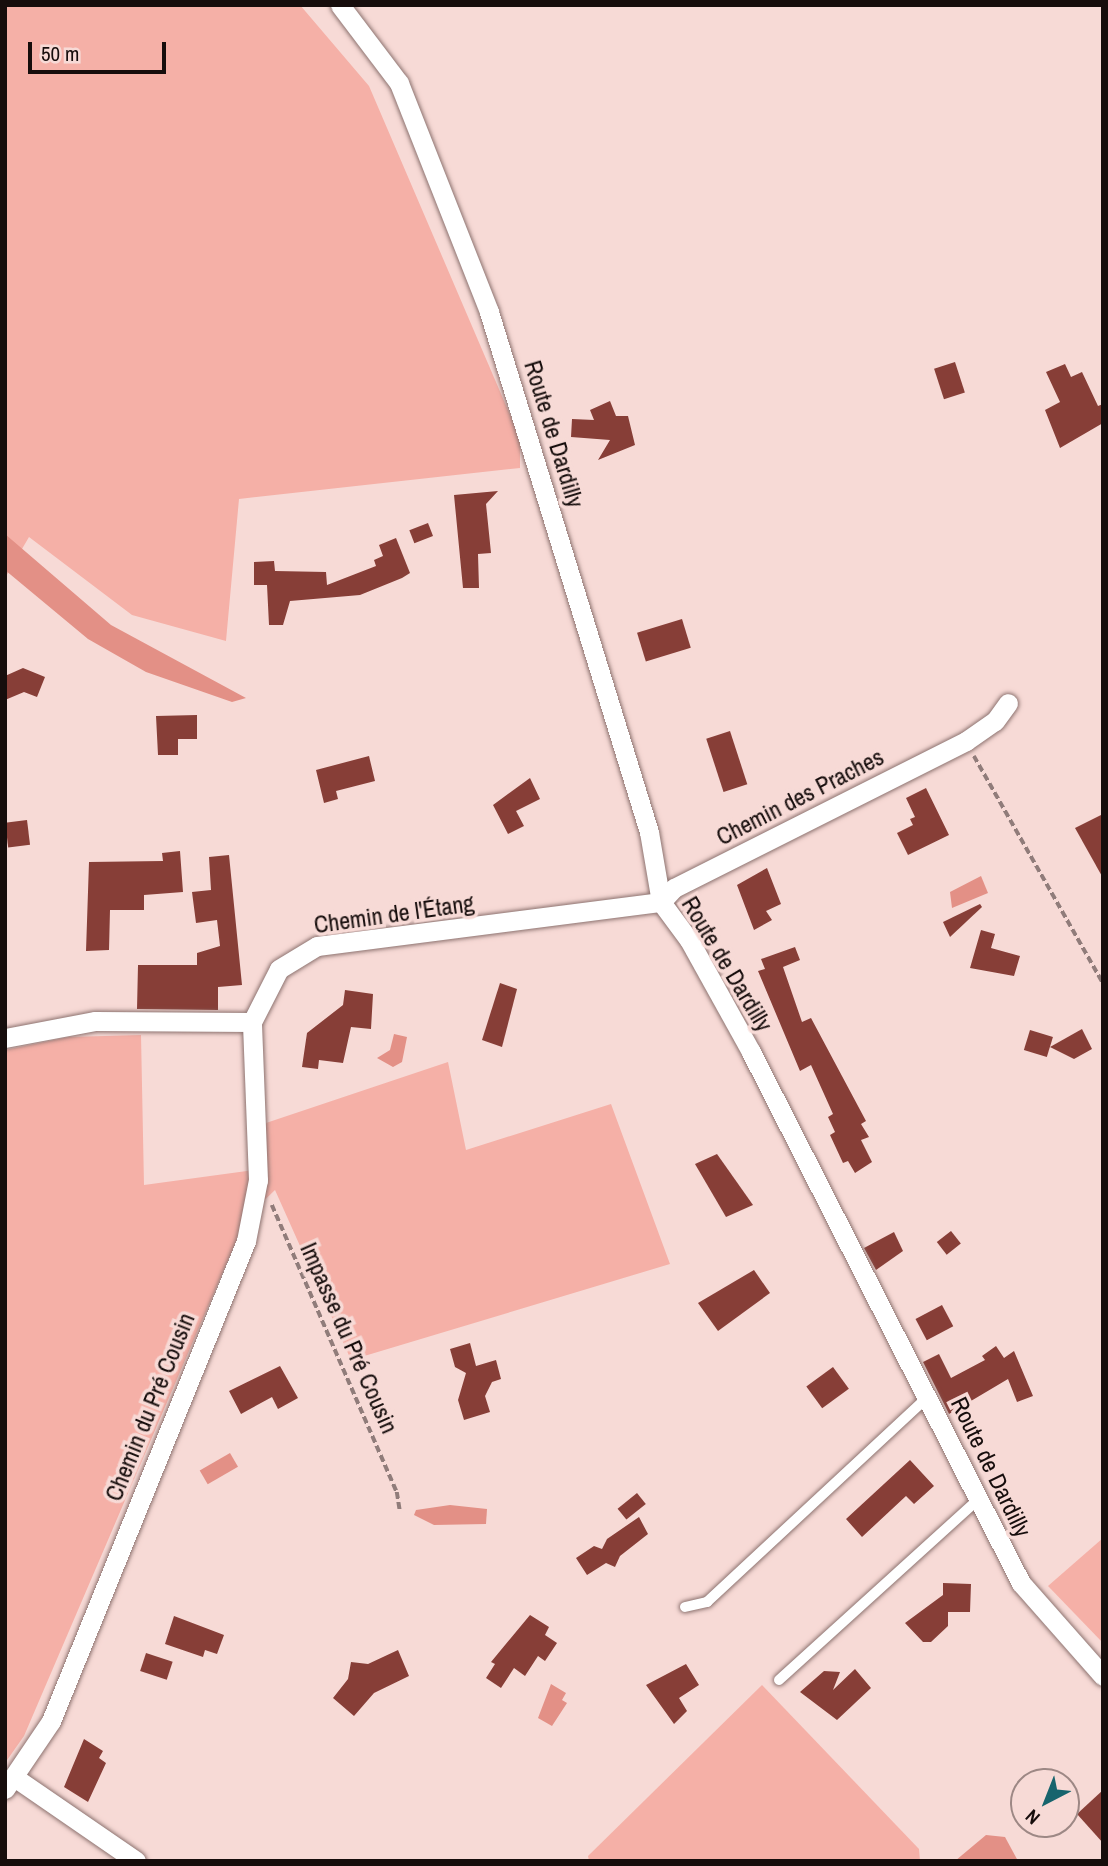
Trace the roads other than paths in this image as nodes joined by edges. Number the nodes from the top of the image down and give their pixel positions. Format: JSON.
{"nodes":[{"id":1,"x":340,"y":5,"type":"edge"},
{"id":2,"x":1008,"y":703,"type":"dead end"},
{"id":3,"x":661,"y":902,"type":"junction"},
{"id":4,"x":252,"y":1022,"type":"junction"},
{"id":5,"x":5,"y":1038,"type":"edge"},
{"id":6,"x":929,"y":1396,"type":"junction"},
{"id":7,"x":980,"y":1498,"type":"junction"},
{"id":8,"x":685,"y":1607,"type":"dead end"},
{"id":9,"x":1103,"y":1676,"type":"edge"},
{"id":10,"x":779,"y":1680,"type":"dead end"},
{"id":11,"x":9,"y":1783,"type":"edge"},
{"id":12,"x":136,"y":1861,"type":"edge"}],
"edges":[{"from":1,"to":3,"type":"street","name":"Route de Dardilly"},
{"from":2,"to":3,"type":"street","name":"Chemin des Praches"},
{"from":3,"to":4,"type":"street","name":"Chemin de l'Étang"},
{"from":3,"to":6,"type":"street","name":"Route de Dardilly"},
{"from":4,"to":5,"type":"street"},
{"from":4,"to":11,"type":"street","name":"Chemin du Pré Cousin"},
{"from":6,"to":7,"type":"street","name":"Route de Dardilly"},
{"from":6,"to":8,"type":"lane"},
{"from":7,"to":9,"type":"street","name":"Route de Dardilly"},
{"from":7,"to":10,"type":"lane"},
{"from":11,"to":12,"type":"street"}]}
